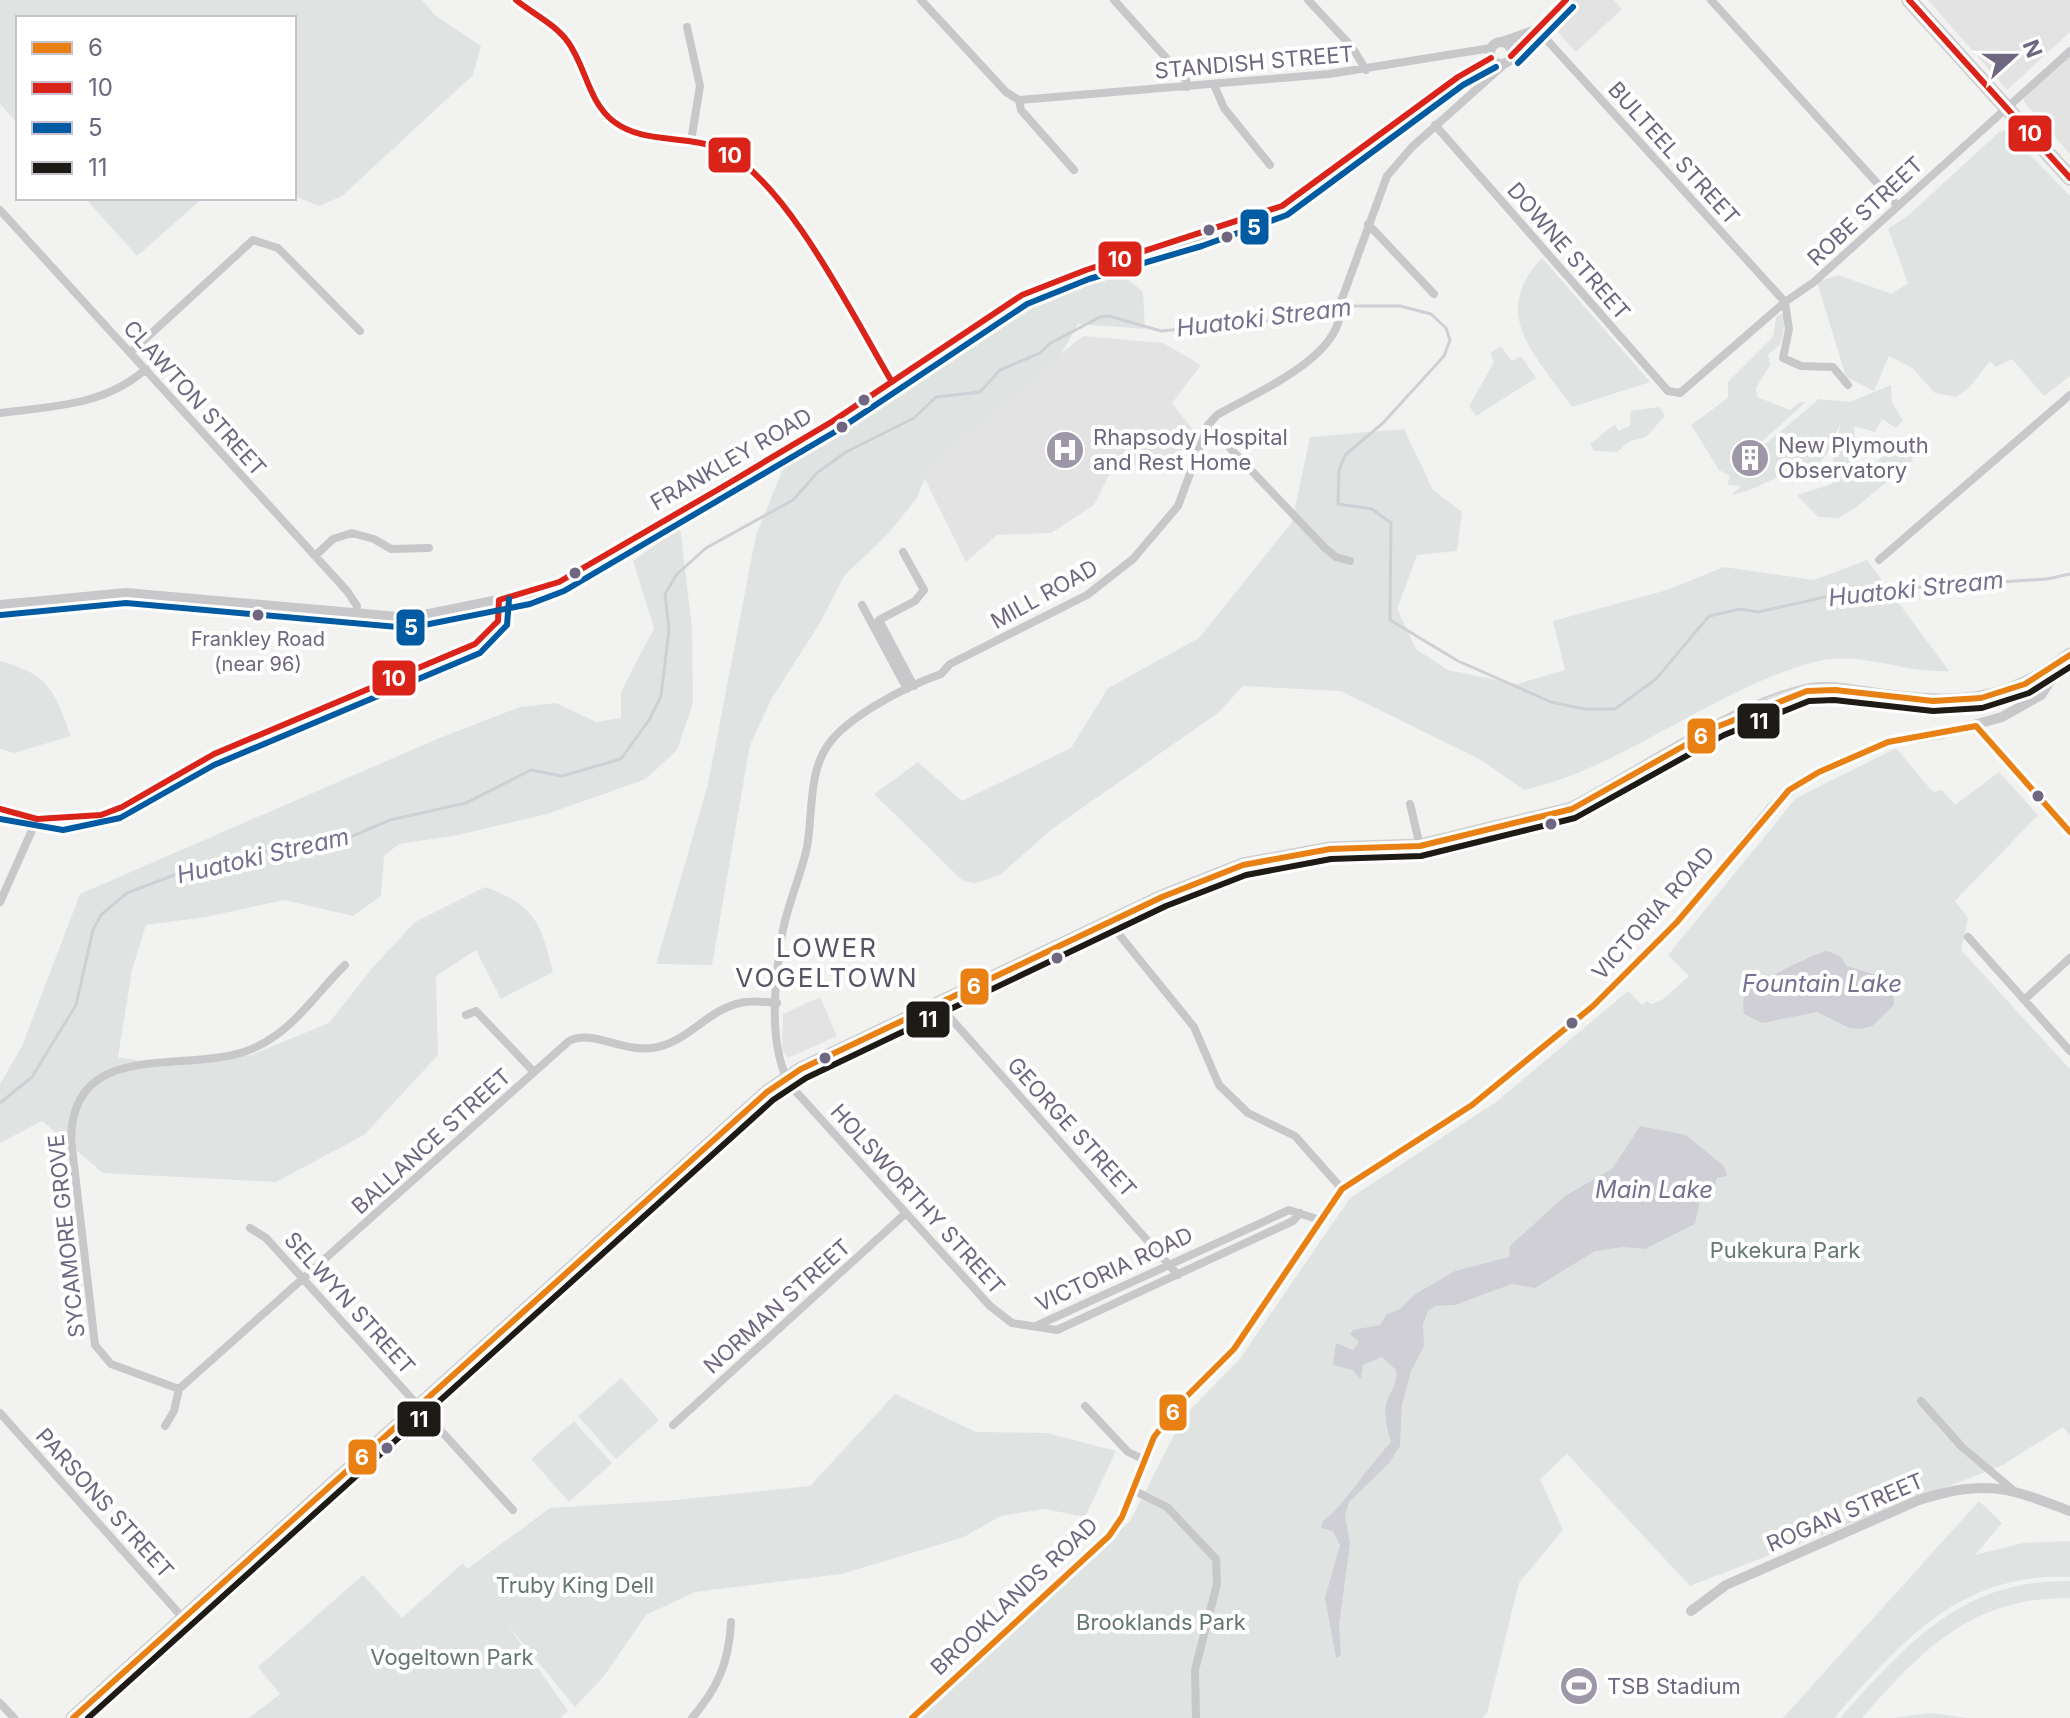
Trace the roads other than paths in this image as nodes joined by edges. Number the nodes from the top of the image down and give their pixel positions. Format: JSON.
{"nodes":[{"id":1,"x":516,"y":0,"type":"edge"},
{"id":2,"x":921,"y":0,"type":"edge"},
{"id":3,"x":1114,"y":0,"type":"edge"},
{"id":4,"x":1308,"y":0,"type":"edge"},
{"id":5,"x":1566,"y":0,"type":"edge"},
{"id":6,"x":1711,"y":0,"type":"edge"},
{"id":7,"x":1909,"y":0,"type":"edge"},
{"id":8,"x":687,"y":27,"type":"dead end"},
{"id":9,"x":1535,"y":30,"type":"junction"},
{"id":10,"x":1502,"y":42,"type":"junction"},
{"id":11,"x":2070,"y":51,"type":"edge"},
{"id":12,"x":1492,"y":56,"type":"junction"},
{"id":13,"x":1509,"y":59,"type":"junction"},
{"id":14,"x":1366,"y":70,"type":"junction"},
{"id":15,"x":1214,"y":85,"type":"junction"},
{"id":16,"x":1187,"y":87,"type":"junction"},
{"id":17,"x":1475,"y":89,"type":"junction"},
{"id":18,"x":1019,"y":100,"type":"junction"},
{"id":19,"x":2006,"y":107,"type":"junction"},
{"id":20,"x":1435,"y":125,"type":"junction"},
{"id":21,"x":691,"y":141,"type":"junction"},
{"id":22,"x":1270,"y":165,"type":"dead end"},
{"id":23,"x":1074,"y":170,"type":"dead end"},
{"id":24,"x":2070,"y":178,"type":"edge"},
{"id":25,"x":1897,"y":205,"type":"junction"},
{"id":26,"x":0,"y":210,"type":"edge"},
{"id":27,"x":1368,"y":224,"type":"junction"},
{"id":28,"x":1434,"y":294,"type":"dead end"},
{"id":29,"x":1785,"y":302,"type":"junction"},
{"id":30,"x":360,"y":331,"type":"dead end"},
{"id":31,"x":130,"y":353,"type":"junction"},
{"id":32,"x":146,"y":369,"type":"junction"},
{"id":33,"x":892,"y":382,"type":"junction"},
{"id":34,"x":1848,"y":385,"type":"dead end"},
{"id":35,"x":1680,"y":393,"type":"joint"},
{"id":36,"x":2070,"y":395,"type":"edge"},
{"id":37,"x":0,"y":413,"type":"edge"},
{"id":38,"x":1208,"y":425,"type":"junction"},
{"id":39,"x":429,"y":548,"type":"dead end"},
{"id":40,"x":903,"y":552,"type":"dead end"},
{"id":41,"x":315,"y":556,"type":"junction"},
{"id":42,"x":1879,"y":560,"type":"dead end"},
{"id":43,"x":1350,"y":561,"type":"dead end"},
{"id":44,"x":499,"y":600,"type":"junction"},
{"id":45,"x":0,"y":605,"type":"edge"},
{"id":46,"x":862,"y":605,"type":"dead end"},
{"id":47,"x":356,"y":613,"type":"junction"},
{"id":48,"x":2070,"y":655,"type":"edge"},
{"id":49,"x":2045,"y":673,"type":"junction"},
{"id":50,"x":911,"y":688,"type":"junction"},
{"id":51,"x":1976,"y":726,"type":"junction"},
{"id":52,"x":1410,"y":804,"type":"dead end"},
{"id":53,"x":0,"y":809,"type":"edge"},
{"id":54,"x":37,"y":819,"type":"junction"},
{"id":55,"x":2070,"y":832,"type":"edge"},
{"id":56,"x":1420,"y":846,"type":"junction"},
{"id":57,"x":0,"y":902,"type":"edge"},
{"id":58,"x":1109,"y":922,"type":"junction"},
{"id":59,"x":1968,"y":937,"type":"dead end"},
{"id":60,"x":2070,"y":958,"type":"edge"},
{"id":61,"x":345,"y":965,"type":"dead end"},
{"id":62,"x":2024,"y":1000,"type":"junction"},
{"id":63,"x":777,"y":1003,"type":"junction"},
{"id":64,"x":938,"y":1004,"type":"junction"},
{"id":65,"x":466,"y":1015,"type":"dead end"},
{"id":66,"x":2070,"y":1051,"type":"edge"},
{"id":67,"x":534,"y":1072,"type":"junction"},
{"id":68,"x":786,"y":1078,"type":"junction"},
{"id":69,"x":1342,"y":1189,"type":"junction"},
{"id":70,"x":906,"y":1213,"type":"junction"},
{"id":71,"x":1300,"y":1213,"type":"junction"},
{"id":72,"x":1320,"y":1220,"type":"junction"},
{"id":73,"x":250,"y":1228,"type":"dead end"},
{"id":74,"x":1172,"y":1264,"type":"junction"},
{"id":75,"x":1178,"y":1275,"type":"junction"},
{"id":76,"x":304,"y":1279,"type":"junction"},
{"id":77,"x":1035,"y":1327,"type":"junction"},
{"id":78,"x":179,"y":1389,"type":"junction"},
{"id":79,"x":1921,"y":1401,"type":"dead end"},
{"id":80,"x":419,"y":1406,"type":"junction"},
{"id":81,"x":1085,"y":1406,"type":"dead end"},
{"id":82,"x":0,"y":1413,"type":"edge"},
{"id":83,"x":673,"y":1425,"type":"dead end"},
{"id":84,"x":165,"y":1426,"type":"dead end"},
{"id":85,"x":1145,"y":1460,"type":"junction"},
{"id":86,"x":1133,"y":1490,"type":"junction"},
{"id":87,"x":2014,"y":1490,"type":"junction"},
{"id":88,"x":2069,"y":1508,"type":"edge"},
{"id":89,"x":513,"y":1510,"type":"dead end"},
{"id":90,"x":1691,"y":1611,"type":"dead end"},
{"id":91,"x":183,"y":1618,"type":"junction"},
{"id":92,"x":731,"y":1622,"type":"dead end"},
{"id":93,"x":0,"y":1703,"type":"edge"},
{"id":94,"x":14,"y":1718,"type":"edge"},
{"id":95,"x":73,"y":1718,"type":"edge"},
{"id":96,"x":692,"y":1718,"type":"edge"},
{"id":97,"x":912,"y":1718,"type":"edge"},
{"id":98,"x":1196,"y":1718,"type":"edge"}],
"edges":[{"from":1,"to":21,"type":"street"},
{"from":2,"to":18,"type":"street"},
{"from":3,"to":16,"type":"street"},
{"from":4,"to":14,"type":"street"},
{"from":5,"to":9,"type":"street"},
{"from":6,"to":25,"type":"street"},
{"from":7,"to":19,"type":"main road"},
{"from":8,"to":21,"type":"street"},
{"from":9,"to":10,"type":"street","name":"FRANKLEY ROAD"},
{"from":9,"to":13,"type":"street"},
{"from":9,"to":29,"type":"street","name":"BULTEEL STREET"},
{"from":10,"to":12,"type":"street","name":"FRANKLEY ROAD"},
{"from":10,"to":13,"type":"street"},
{"from":11,"to":19,"type":"street","name":"ROBE STREET"},
{"from":12,"to":13,"type":"street"},
{"from":12,"to":14,"type":"street","name":"STANDISH STREET"},
{"from":12,"to":17,"type":"street"},
{"from":12,"to":33,"type":"street","name":"FRANKLEY ROAD"},
{"from":13,"to":17,"type":"street"},
{"from":14,"to":15,"type":"street","name":"STANDISH STREET"},
{"from":15,"to":16,"type":"street","name":"STANDISH STREET"},
{"from":15,"to":22,"type":"street"},
{"from":16,"to":18,"type":"street","name":"STANDISH STREET"},
{"from":17,"to":20,"type":"street"},
{"from":18,"to":23,"type":"street"},
{"from":19,"to":24,"type":"main road"},
{"from":19,"to":25,"type":"street","name":"ROBE STREET"},
{"from":20,"to":27,"type":"street"},
{"from":20,"to":35,"type":"street","name":"DOWNE STREET"},
{"from":21,"to":33,"type":"street"},
{"from":25,"to":29,"type":"street","name":"ROBE STREET"},
{"from":26,"to":31,"type":"street","name":"CLAWTON STREET"},
{"from":27,"to":28,"type":"street"},
{"from":27,"to":38,"type":"street"},
{"from":29,"to":34,"type":"street"},
{"from":29,"to":35,"type":"street","name":"ROBE STREET"},
{"from":30,"to":31,"type":"street"},
{"from":31,"to":32,"type":"street","name":"CLAWTON STREET"},
{"from":32,"to":37,"type":"street"},
{"from":32,"to":41,"type":"street","name":"CLAWTON STREET"},
{"from":33,"to":44,"type":"street","name":"FRANKLEY ROAD"},
{"from":36,"to":42,"type":"street"},
{"from":38,"to":43,"type":"street"},
{"from":38,"to":50,"type":"street","name":"MILL ROAD"},
{"from":39,"to":41,"type":"street"},
{"from":40,"to":50,"type":"street"},
{"from":41,"to":47,"type":"street","name":"CLAWTON STREET"},
{"from":44,"to":47,"type":"street","name":"FRANKLEY ROAD"},
{"from":44,"to":54,"type":"street"},
{"from":45,"to":47,"type":"street","name":"FRANKLEY ROAD"},
{"from":46,"to":50,"type":"street"},
{"from":48,"to":49,"type":"main road"},
{"from":49,"to":51,"type":"street","name":"VICTORIA ROAD"},
{"from":49,"to":56,"type":"main road"},
{"from":50,"to":63,"type":"street","name":"MILL ROAD"},
{"from":51,"to":55,"type":"street"},
{"from":51,"to":69,"type":"street","name":"VICTORIA ROAD"},
{"from":52,"to":56,"type":"street"},
{"from":53,"to":54,"type":"street"},
{"from":54,"to":57,"type":"street"},
{"from":56,"to":58,"type":"main road"},
{"from":58,"to":64,"type":"main road"},
{"from":58,"to":69,"type":"street"},
{"from":59,"to":62,"type":"street"},
{"from":60,"to":62,"type":"street"},
{"from":61,"to":78,"type":"street","name":"SYCAMORE GROVE"},
{"from":62,"to":66,"type":"street"},
{"from":63,"to":67,"type":"street","name":"BALLANCE STREET"},
{"from":63,"to":68,"type":"street","name":"MILL ROAD"},
{"from":64,"to":68,"type":"main road"},
{"from":64,"to":74,"type":"street","name":"GEORGE STREET"},
{"from":65,"to":67,"type":"street"},
{"from":67,"to":76,"type":"street","name":"BALLANCE STREET"},
{"from":68,"to":70,"type":"street","name":"HOLSWORTHY STREET"},
{"from":68,"to":80,"type":"main road"},
{"from":69,"to":72,"type":"street","name":"VICTORIA ROAD"},
{"from":70,"to":77,"type":"street","name":"HOLSWORTHY STREET"},
{"from":70,"to":83,"type":"street","name":"NORMAN STREET"},
{"from":71,"to":72,"type":"street"},
{"from":71,"to":74,"type":"street","name":"VICTORIA ROAD"},
{"from":71,"to":75,"type":"street","name":"VICTORIA ROAD"},
{"from":72,"to":85,"type":"street","name":"BROOKLANDS ROAD"},
{"from":73,"to":76,"type":"street","name":"SELWYN STREET"},
{"from":74,"to":75,"type":"street","name":"GEORGE STREET"},
{"from":74,"to":77,"type":"street","name":"VICTORIA ROAD"},
{"from":75,"to":77,"type":"street","name":"VICTORIA ROAD"},
{"from":76,"to":78,"type":"street","name":"BALLANCE STREET"},
{"from":76,"to":80,"type":"street","name":"SELWYN STREET"},
{"from":78,"to":84,"type":"street","name":"BALLANCE STREET"},
{"from":79,"to":87,"type":"street"},
{"from":80,"to":89,"type":"street","name":"SELWYN STREET"},
{"from":80,"to":91,"type":"main road"},
{"from":81,"to":85,"type":"street"},
{"from":82,"to":91,"type":"street","name":"PARSONS STREET"},
{"from":85,"to":86,"type":"street","name":"BROOKLANDS ROAD"},
{"from":86,"to":97,"type":"street","name":"BROOKLANDS ROAD"},
{"from":86,"to":98,"type":"street"},
{"from":87,"to":88,"type":"street","name":"ROGAN STREET"},
{"from":87,"to":90,"type":"street","name":"ROGAN STREET"},
{"from":91,"to":95,"type":"main road"},
{"from":92,"to":96,"type":"street"},
{"from":93,"to":94,"type":"street"}]}
